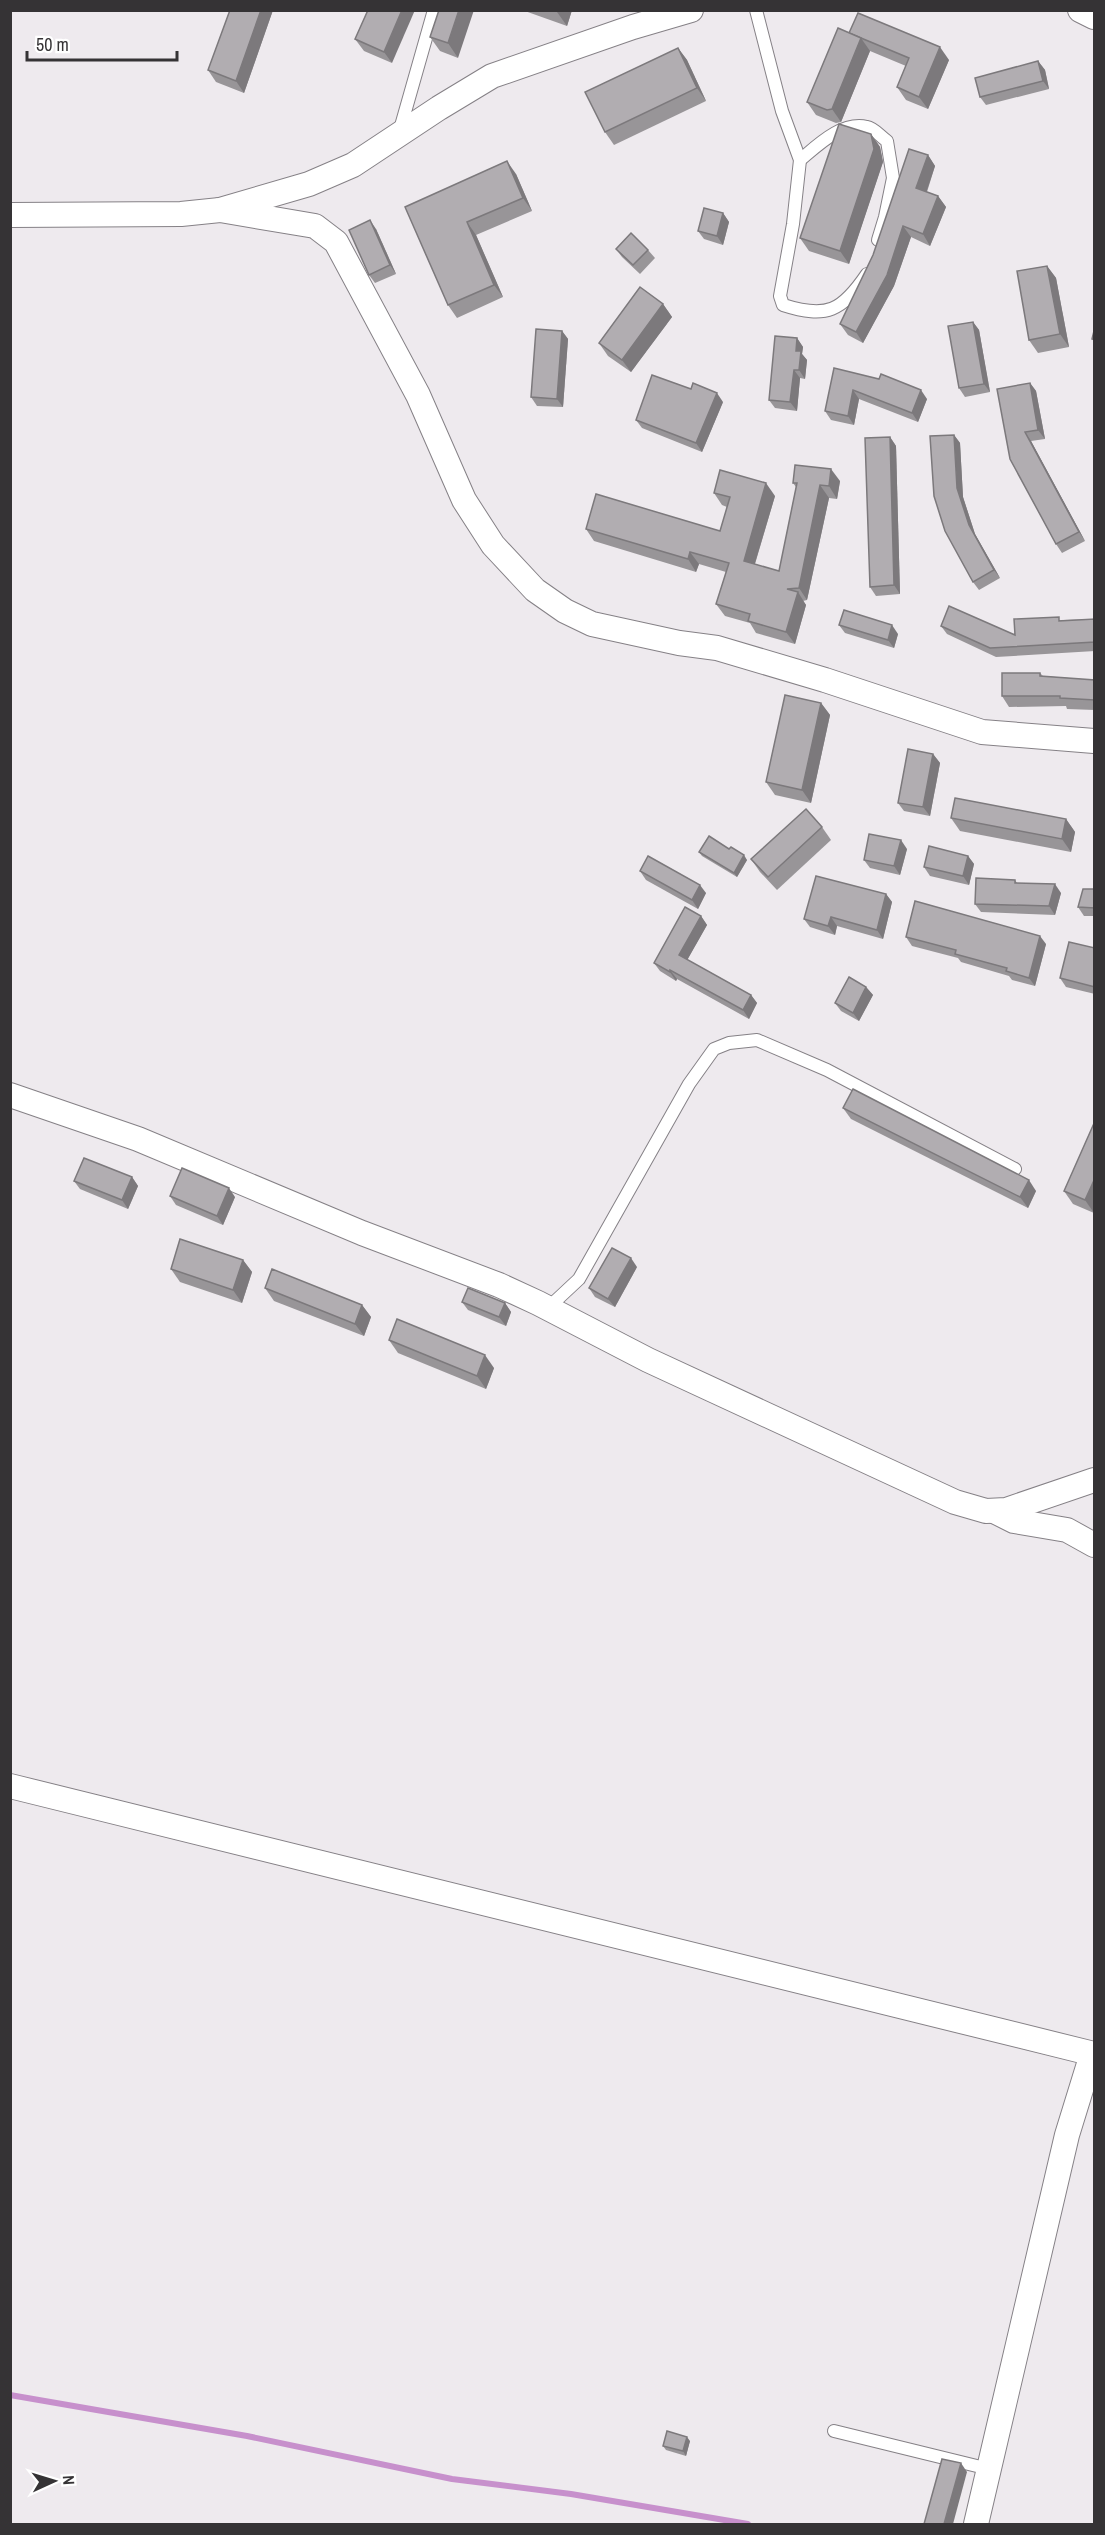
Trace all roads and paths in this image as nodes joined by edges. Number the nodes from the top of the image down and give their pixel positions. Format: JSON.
{"nodes":[{"id":1,"x":434,"y":10,"type":"edge"},
{"id":2,"x":691,"y":10,"type":"edge"},
{"id":3,"x":756,"y":10,"type":"edge"},
{"id":4,"x":1080,"y":10,"type":"edge"},
{"id":5,"x":1095,"y":17,"type":"edge"},
{"id":6,"x":398,"y":135,"type":"junction"},
{"id":7,"x":800,"y":160,"type":"junction"},
{"id":8,"x":220,"y":210,"type":"junction"},
{"id":9,"x":10,"y":215,"type":"edge"},
{"id":10,"x":1095,"y":741,"type":"edge"},
{"id":11,"x":10,"y":1095,"type":"edge"},
{"id":12,"x":1015,"y":1169,"type":"dead end"},
{"id":13,"x":548,"y":1308,"type":"junction"},
{"id":14,"x":1095,"y":1480,"type":"edge"},
{"id":15,"x":994,"y":1511,"type":"junction"},
{"id":16,"x":1095,"y":1545,"type":"edge"},
{"id":17,"x":10,"y":1786,"type":"edge"},
{"id":18,"x":1093,"y":2054,"type":"edge"},
{"id":19,"x":834,"y":2431,"type":"dead end"},
{"id":20,"x":989,"y":2469,"type":"junction"},
{"id":21,"x":975,"y":2524,"type":"edge"}],
"edges":[{"from":1,"to":6,"type":"lane"},
{"from":2,"to":6,"type":"street"},
{"from":3,"to":7,"type":"lane"},
{"from":4,"to":5,"type":"street"},
{"from":6,"to":8,"type":"street"},
{"from":7,"to":7,"type":"lane"},
{"from":8,"to":9,"type":"street"},
{"from":8,"to":10,"type":"street"},
{"from":11,"to":13,"type":"street"},
{"from":12,"to":13,"type":"lane"},
{"from":13,"to":15,"type":"street"},
{"from":14,"to":15,"type":"street"},
{"from":15,"to":16,"type":"street"},
{"from":17,"to":18,"type":"street"},
{"from":18,"to":20,"type":"street"},
{"from":19,"to":20,"type":"lane"},
{"from":20,"to":21,"type":"street"}]}
